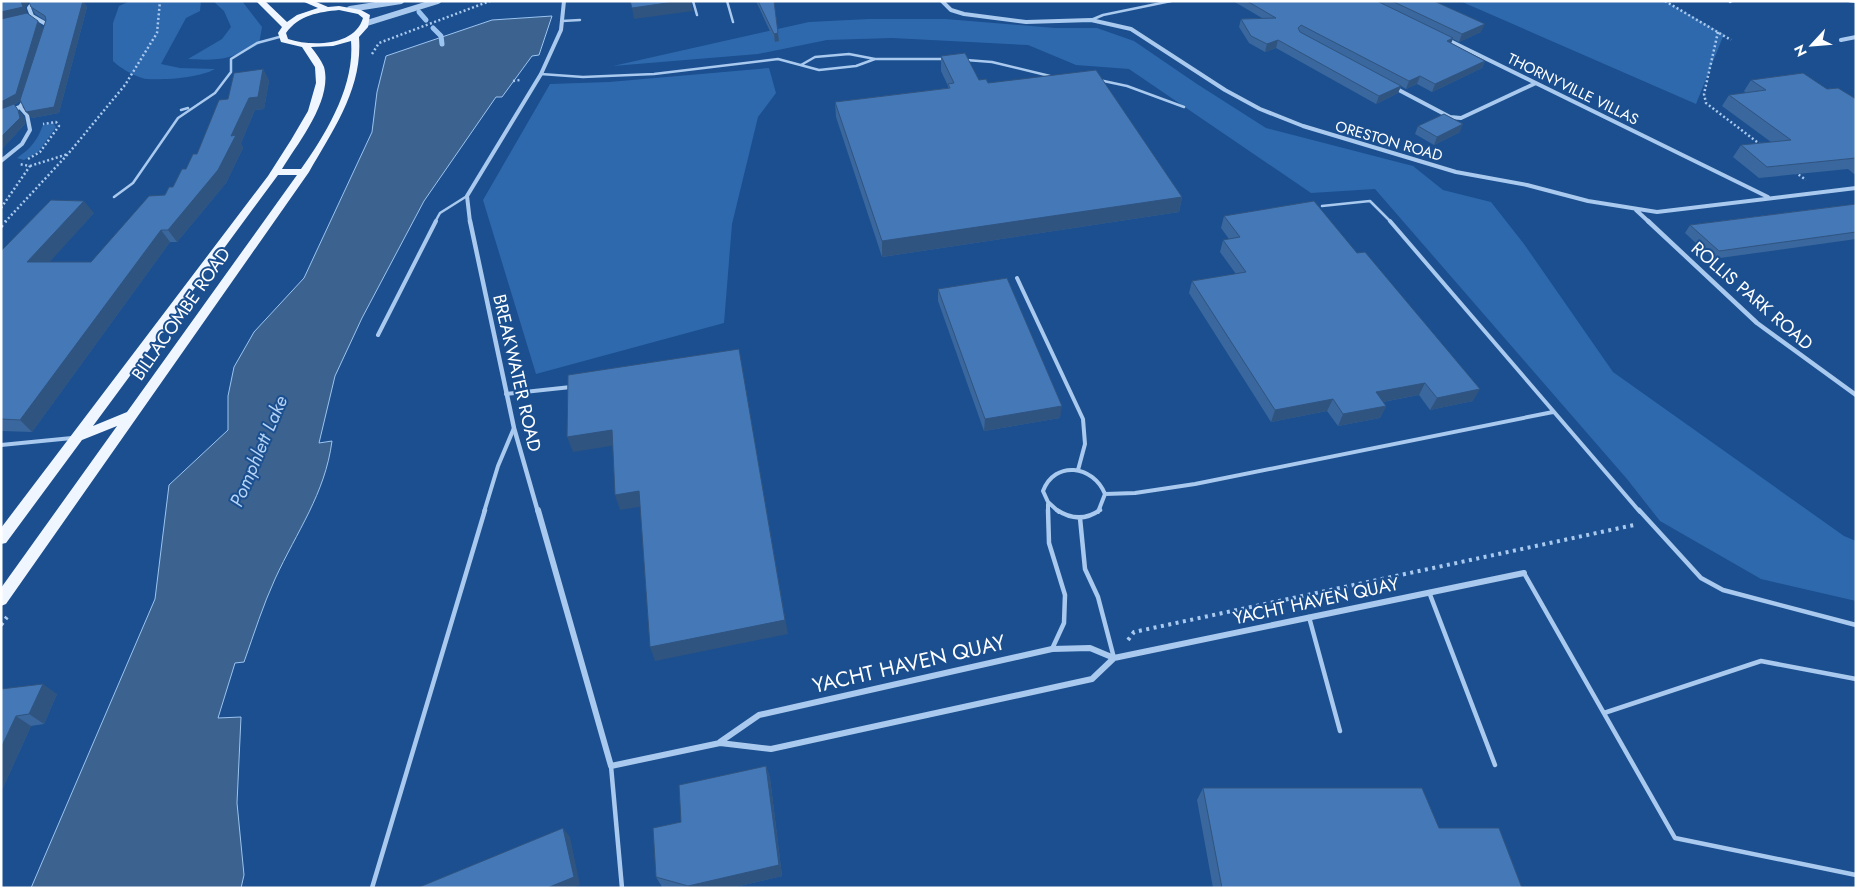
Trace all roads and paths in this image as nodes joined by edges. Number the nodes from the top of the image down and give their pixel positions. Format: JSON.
{"nodes":[{"id":1,"x":34,"y":1,"type":"edge"},
{"id":2,"x":160,"y":1,"type":"edge"},
{"id":3,"x":260,"y":1,"type":"edge"},
{"id":4,"x":306,"y":1,"type":"edge"},
{"id":5,"x":401,"y":1,"type":"edge"},
{"id":6,"x":438,"y":1,"type":"edge"},
{"id":7,"x":490,"y":1,"type":"edge"},
{"id":8,"x":564,"y":1,"type":"edge"},
{"id":9,"x":693,"y":1,"type":"edge"},
{"id":10,"x":726,"y":1,"type":"edge"},
{"id":11,"x":942,"y":1,"type":"edge"},
{"id":12,"x":1171,"y":1,"type":"edge"},
{"id":13,"x":1665,"y":1,"type":"edge"},
{"id":14,"x":1849,"y":1,"type":"edge"},
{"id":15,"x":1856,"y":2,"type":"edge"},
{"id":16,"x":350,"y":8,"type":"junction"},
{"id":17,"x":327,"y":9,"type":"junction"},
{"id":18,"x":697,"y":15,"type":"dead end"},
{"id":19,"x":32,"y":16,"type":"junction"},
{"id":20,"x":24,"y":18,"type":"edge"},
{"id":21,"x":580,"y":20,"type":"dead end"},
{"id":22,"x":1090,"y":20,"type":"junction"},
{"id":23,"x":562,"y":21,"type":"junction"},
{"id":24,"x":733,"y":22,"type":"dead end"},
{"id":25,"x":367,"y":23,"type":"junction"},
{"id":26,"x":286,"y":26,"type":"junction"},
{"id":27,"x":1718,"y":32,"type":"junction"},
{"id":28,"x":44,"y":33,"type":"edge"},
{"id":29,"x":355,"y":34,"type":"junction"},
{"id":30,"x":283,"y":36,"type":"junction"},
{"id":31,"x":1438,"y":36,"type":"edge"},
{"id":32,"x":1856,"y":37,"type":"edge"},
{"id":33,"x":1731,"y":40,"type":"dead end"},
{"id":34,"x":1841,"y":40,"type":"dead end"},
{"id":35,"x":379,"y":43,"type":"dead end"},
{"id":36,"x":306,"y":46,"type":"junction"},
{"id":37,"x":875,"y":59,"type":"junction"},
{"id":38,"x":954,"y":60,"type":"edge"},
{"id":39,"x":963,"y":60,"type":"edge"},
{"id":40,"x":801,"y":65,"type":"junction"},
{"id":41,"x":541,"y":74,"type":"junction"},
{"id":42,"x":1059,"y":79,"type":"edge"},
{"id":43,"x":1094,"y":80,"type":"edge"},
{"id":44,"x":1536,"y":83,"type":"junction"},
{"id":45,"x":1392,"y":86,"type":"edge"},
{"id":46,"x":25,"y":98,"type":"edge"},
{"id":47,"x":20,"y":107,"type":"junction"},
{"id":48,"x":193,"y":107,"type":"junction"},
{"id":49,"x":1184,"y":107,"type":"dead end"},
{"id":50,"x":181,"y":110,"type":"dead end"},
{"id":51,"x":1,"y":114,"type":"edge"},
{"id":52,"x":1762,"y":146,"type":"edge"},
{"id":53,"x":68,"y":154,"type":"junction"},
{"id":54,"x":1,"y":161,"type":"edge"},
{"id":55,"x":11,"y":163,"type":"dead end"},
{"id":56,"x":30,"y":166,"type":"junction"},
{"id":57,"x":1791,"y":169,"type":"edge"},
{"id":58,"x":274,"y":172,"type":"junction"},
{"id":59,"x":304,"y":172,"type":"junction"},
{"id":60,"x":1856,"y":188,"type":"edge"},
{"id":61,"x":1820,"y":192,"type":"junction"},
{"id":62,"x":467,"y":196,"type":"junction"},
{"id":63,"x":114,"y":197,"type":"dead end"},
{"id":64,"x":1769,"y":198,"type":"junction"},
{"id":65,"x":1322,"y":206,"type":"dead end"},
{"id":66,"x":1,"y":208,"type":"edge"},
{"id":67,"x":1636,"y":210,"type":"junction"},
{"id":68,"x":1,"y":227,"type":"edge"},
{"id":69,"x":1017,"y":278,"type":"dead end"},
{"id":70,"x":378,"y":335,"type":"dead end"},
{"id":71,"x":578,"y":386,"type":"edge"},
{"id":72,"x":506,"y":394,"type":"junction"},
{"id":73,"x":1856,"y":395,"type":"edge"},
{"id":74,"x":1553,"y":412,"type":"junction"},
{"id":75,"x":132,"y":415,"type":"junction"},
{"id":76,"x":514,"y":428,"type":"junction"},
{"id":77,"x":77,"y":437,"type":"junction"},
{"id":78,"x":1,"y":444,"type":"edge"},
{"id":79,"x":1078,"y":470,"type":"junction"},
{"id":80,"x":1105,"y":494,"type":"junction"},
{"id":81,"x":1048,"y":504,"type":"junction"},
{"id":82,"x":1080,"y":518,"type":"junction"},
{"id":83,"x":1649,"y":522,"type":"junction"},
{"id":84,"x":1,"y":539,"type":"edge"},
{"id":85,"x":1524,"y":573,"type":"joint"},
{"id":86,"x":1429,"y":592,"type":"junction"},
{"id":87,"x":1,"y":600,"type":"edge"},
{"id":88,"x":1309,"y":617,"type":"junction"},
{"id":89,"x":1856,"y":625,"type":"edge"},
{"id":90,"x":1052,"y":649,"type":"junction"},
{"id":91,"x":1114,"y":658,"type":"junction"},
{"id":92,"x":1856,"y":679,"type":"edge"},
{"id":93,"x":1604,"y":713,"type":"junction"},
{"id":94,"x":1340,"y":731,"type":"dead end"},
{"id":95,"x":720,"y":743,"type":"junction"},
{"id":96,"x":1495,"y":765,"type":"dead end"},
{"id":97,"x":611,"y":766,"type":"junction"},
{"id":98,"x":1856,"y":875,"type":"edge"},
{"id":99,"x":372,"y":888,"type":"edge"},
{"id":100,"x":622,"y":888,"type":"edge"}],
"edges":[{"from":1,"to":19,"type":"street"},
{"from":2,"to":53,"type":"path"},
{"from":3,"to":26,"type":"main road"},
{"from":4,"to":17,"type":"main road"},
{"from":5,"to":16,"type":"street"},
{"from":6,"to":25,"type":"street"},
{"from":7,"to":35,"type":"path"},
{"from":8,"to":23,"type":"street"},
{"from":9,"to":18,"type":"lane"},
{"from":10,"to":24,"type":"lane"},
{"from":11,"to":22,"type":"street","name":"ORESTON ROAD"},
{"from":12,"to":22,"type":"lane"},
{"from":13,"to":27,"type":"path"},
{"from":14,"to":15,"type":"lane"},
{"from":16,"to":17,"type":"main road"},
{"from":16,"to":25,"type":"main road"},
{"from":17,"to":26,"type":"main road"},
{"from":19,"to":20,"type":"street"},
{"from":19,"to":28,"type":"street"},
{"from":21,"to":23,"type":"lane"},
{"from":22,"to":67,"type":"street","name":"ORESTON ROAD"},
{"from":23,"to":41,"type":"street"},
{"from":25,"to":29,"type":"main road"},
{"from":26,"to":30,"type":"main road"},
{"from":27,"to":33,"type":"path"},
{"from":27,"to":52,"type":"path"},
{"from":29,"to":36,"type":"main road"},
{"from":29,"to":59,"type":"main road","name":"BILLACOMBE ROAD"},
{"from":30,"to":36,"type":"main road"},
{"from":30,"to":48,"type":"lane"},
{"from":31,"to":44,"type":"street","name":"THORNYVILLE VILLAS"},
{"from":32,"to":34,"type":"street"},
{"from":36,"to":58,"type":"main road","name":"BILLACOMBE ROAD"},
{"from":37,"to":38,"type":"lane"},
{"from":37,"to":40,"type":"lane"},
{"from":37,"to":40,"type":"lane"},
{"from":39,"to":42,"type":"lane"},
{"from":40,"to":41,"type":"lane"},
{"from":41,"to":62,"type":"street"},
{"from":43,"to":49,"type":"lane"},
{"from":44,"to":45,"type":"street"},
{"from":44,"to":64,"type":"street","name":"THORNYVILLE VILLAS"},
{"from":46,"to":47,"type":"street"},
{"from":47,"to":51,"type":"street"},
{"from":47,"to":54,"type":"street"},
{"from":48,"to":50,"type":"lane"},
{"from":48,"to":63,"type":"lane"},
{"from":53,"to":56,"type":"path"},
{"from":53,"to":68,"type":"path"},
{"from":55,"to":56,"type":"path"},
{"from":56,"to":66,"type":"path"},
{"from":57,"to":61,"type":"path"},
{"from":58,"to":59,"type":"main road"},
{"from":58,"to":77,"type":"main road","name":"BILLACOMBE ROAD"},
{"from":59,"to":75,"type":"main road","name":"BILLACOMBE ROAD"},
{"from":60,"to":61,"type":"street","name":"ORESTON ROAD"},
{"from":61,"to":64,"type":"street","name":"ORESTON ROAD"},
{"from":62,"to":70,"type":"lane"},
{"from":62,"to":72,"type":"street","name":"BREAKWATER ROAD"},
{"from":64,"to":67,"type":"street","name":"ORESTON ROAD"},
{"from":65,"to":74,"type":"lane"},
{"from":67,"to":73,"type":"street","name":"ROLLIS PARK ROAD"},
{"from":69,"to":79,"type":"lane"},
{"from":71,"to":72,"type":"lane"},
{"from":72,"to":76,"type":"street","name":"BREAKWATER ROAD"},
{"from":74,"to":80,"type":"lane"},
{"from":74,"to":83,"type":"lane"},
{"from":75,"to":77,"type":"main road"},
{"from":75,"to":87,"type":"main road","name":"BILLACOMBE ROAD"},
{"from":76,"to":97,"type":"street","name":"BREAKWATER ROAD"},
{"from":76,"to":99,"type":"lane"},
{"from":77,"to":78,"type":"lane"},
{"from":77,"to":84,"type":"main road","name":"BILLACOMBE ROAD"},
{"from":79,"to":80,"type":"lane"},
{"from":79,"to":81,"type":"lane"},
{"from":80,"to":82,"type":"lane"},
{"from":81,"to":82,"type":"lane"},
{"from":81,"to":90,"type":"lane"},
{"from":82,"to":91,"type":"lane"},
{"from":83,"to":89,"type":"lane"},
{"from":83,"to":91,"type":"path"},
{"from":85,"to":86,"type":"street","name":"YACHT HAVEN QUAY"},
{"from":85,"to":93,"type":"lane"},
{"from":86,"to":88,"type":"street","name":"YACHT HAVEN QUAY"},
{"from":86,"to":96,"type":"lane"},
{"from":88,"to":91,"type":"street","name":"YACHT HAVEN QUAY"},
{"from":88,"to":94,"type":"lane"},
{"from":90,"to":91,"type":"street","name":"YACHT HAVEN QUAY"},
{"from":90,"to":95,"type":"street","name":"YACHT HAVEN QUAY"},
{"from":91,"to":95,"type":"street","name":"YACHT HAVEN QUAY"},
{"from":92,"to":93,"type":"lane"},
{"from":93,"to":98,"type":"lane"},
{"from":95,"to":97,"type":"street","name":"YACHT HAVEN QUAY"},
{"from":97,"to":100,"type":"lane"}]}
